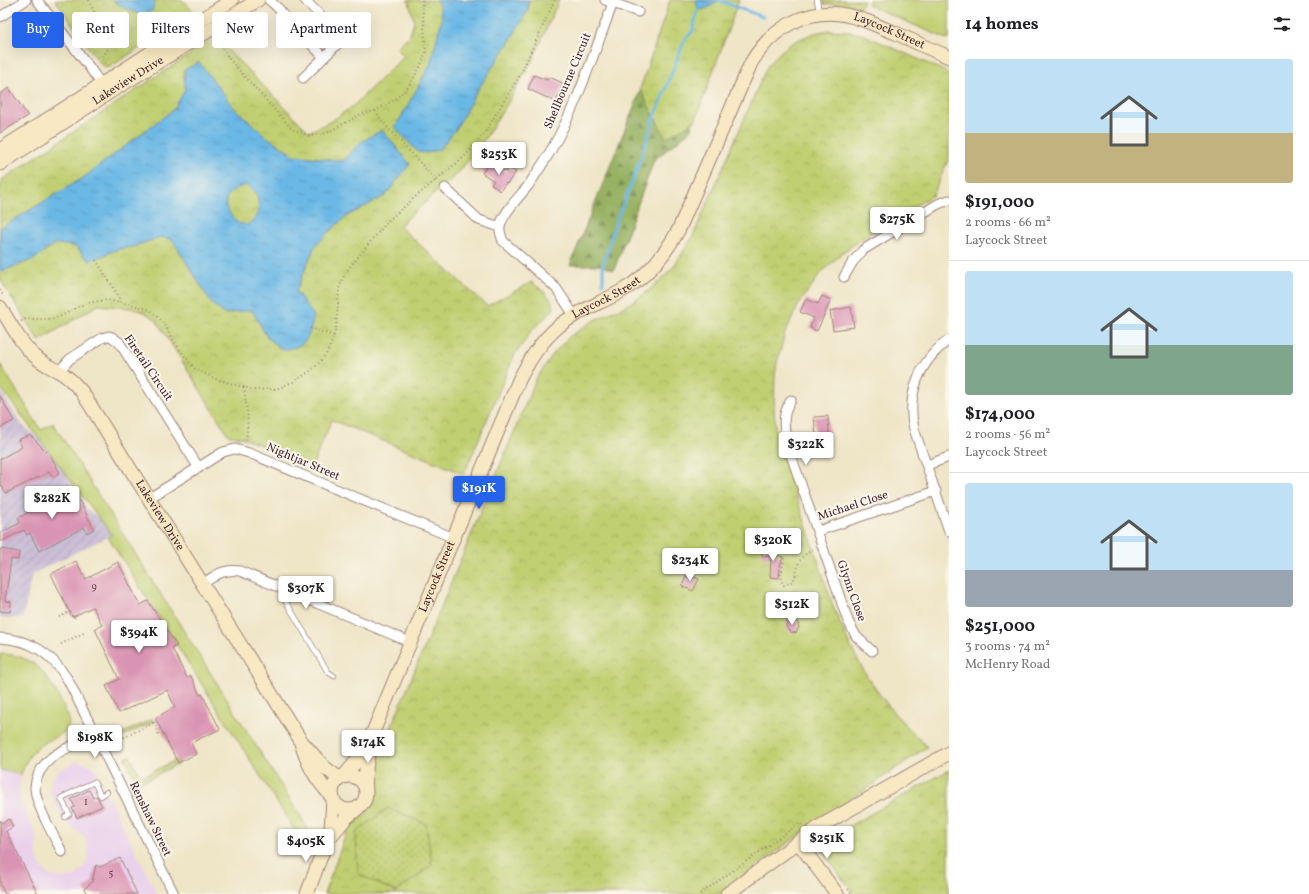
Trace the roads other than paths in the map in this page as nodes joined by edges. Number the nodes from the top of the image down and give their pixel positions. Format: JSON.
{"nodes":[{"id":1,"x":26,"y":0,"type":"edge"},
{"id":2,"x":37,"y":0,"type":"edge"},
{"id":3,"x":232,"y":0,"type":"edge"},
{"id":4,"x":258,"y":0,"type":"edge"},
{"id":5,"x":269,"y":0,"type":"edge"},
{"id":6,"x":305,"y":0,"type":"edge"},
{"id":7,"x":816,"y":0,"type":"edge"},
{"id":8,"x":609,"y":2,"type":"edge"},
{"id":9,"x":317,"y":12,"type":"edge"},
{"id":10,"x":638,"y":12,"type":"dead end"},
{"id":11,"x":820,"y":15,"type":"junction"},
{"id":12,"x":0,"y":17,"type":"edge"},
{"id":13,"x":333,"y":48,"type":"edge"},
{"id":14,"x":324,"y":57,"type":"junction"},
{"id":15,"x":949,"y":57,"type":"edge"},
{"id":16,"x":302,"y":78,"type":"dead end"},
{"id":17,"x":105,"y":89,"type":"junction"},
{"id":18,"x":0,"y":150,"type":"edge"},
{"id":19,"x":0,"y":164,"type":"edge"},
{"id":20,"x":445,"y":188,"type":"dead end"},
{"id":21,"x":949,"y":200,"type":"edge"},
{"id":22,"x":500,"y":227,"type":"junction"},
{"id":23,"x":844,"y":277,"type":"dead end"},
{"id":24,"x":0,"y":307,"type":"edge"},
{"id":25,"x":574,"y":314,"type":"junction"},
{"id":26,"x":949,"y":340,"type":"edge"},
{"id":27,"x":59,"y":371,"type":"junction"},
{"id":28,"x":791,"y":400,"type":"dead end"},
{"id":29,"x":949,"y":457,"type":"edge"},
{"id":30,"x":927,"y":465,"type":"junction"},
{"id":31,"x":199,"y":468,"type":"junction"},
{"id":32,"x":936,"y":491,"type":"junction"},
{"id":33,"x":148,"y":499,"type":"junction"},
{"id":34,"x":818,"y":531,"type":"junction"},
{"id":35,"x":949,"y":531,"type":"edge"},
{"id":36,"x":454,"y":538,"type":"junction"},
{"id":37,"x":202,"y":584,"type":"junction"},
{"id":38,"x":292,"y":592,"type":"junction"},
{"id":39,"x":0,"y":638,"type":"edge"},
{"id":40,"x":410,"y":642,"type":"junction"},
{"id":41,"x":872,"y":652,"type":"dead end"},
{"id":42,"x":334,"y":676,"type":"dead end"},
{"id":43,"x":95,"y":735,"type":"junction"},
{"id":44,"x":371,"y":737,"type":"junction"},
{"id":45,"x":300,"y":741,"type":"junction"},
{"id":46,"x":949,"y":753,"type":"edge"},
{"id":47,"x":342,"y":777,"type":"junction"},
{"id":48,"x":366,"y":791,"type":"junction"},
{"id":49,"x":107,"y":792,"type":"dead end"},
{"id":50,"x":332,"y":799,"type":"junction"},
{"id":51,"x":359,"y":807,"type":"junction"},
{"id":52,"x":65,"y":817,"type":"dead end"},
{"id":53,"x":803,"y":838,"type":"junction"},
{"id":54,"x":328,"y":840,"type":"junction"},
{"id":55,"x":62,"y":852,"type":"dead end"},
{"id":56,"x":174,"y":894,"type":"edge"},
{"id":57,"x":307,"y":894,"type":"edge"},
{"id":58,"x":727,"y":894,"type":"edge"},
{"id":59,"x":837,"y":894,"type":"edge"}],
"edges":[{"from":1,"to":12,"type":"street"},
{"from":2,"to":17,"type":"street"},
{"from":3,"to":17,"type":"street","name":"Lakeview Drive"},
{"from":4,"to":17,"type":"street","name":"Lakeview Drive"},
{"from":5,"to":14,"type":"street"},
{"from":6,"to":9,"type":"street"},
{"from":7,"to":11,"type":"lane"},
{"from":8,"to":10,"type":"street","name":"Shellbourne Circuit"},
{"from":8,"to":22,"type":"street","name":"Shellbourne Circuit"},
{"from":11,"to":15,"type":"street","name":"Laycock Street"},
{"from":11,"to":25,"type":"street","name":"Laycock Street"},
{"from":13,"to":14,"type":"street"},
{"from":14,"to":16,"type":"street"},
{"from":17,"to":18,"type":"street","name":"Lakeview Drive"},
{"from":17,"to":19,"type":"street","name":"Lakeview Drive"},
{"from":20,"to":22,"type":"street"},
{"from":21,"to":23,"type":"street"},
{"from":22,"to":25,"type":"street"},
{"from":24,"to":27,"type":"street","name":"Lakeview Drive"},
{"from":25,"to":36,"type":"street","name":"Laycock Street"},
{"from":26,"to":30,"type":"street"},
{"from":27,"to":31,"type":"street","name":"Firetail Circuit"},
{"from":27,"to":33,"type":"street","name":"Lakeview Drive"},
{"from":28,"to":34,"type":"street","name":"Michael Close"},
{"from":29,"to":30,"type":"street"},
{"from":30,"to":32,"type":"street"},
{"from":31,"to":33,"type":"street","name":"Nightjar Street"},
{"from":31,"to":36,"type":"street","name":"Nightjar Street"},
{"from":32,"to":34,"type":"street","name":"Michael Close"},
{"from":32,"to":35,"type":"street"},
{"from":33,"to":37,"type":"street","name":"Lakeview Drive"},
{"from":34,"to":41,"type":"street","name":"Glynn Close"},
{"from":36,"to":40,"type":"street","name":"Laycock Street"},
{"from":37,"to":38,"type":"street"},
{"from":37,"to":45,"type":"street","name":"Lakeview Drive"},
{"from":38,"to":40,"type":"street"},
{"from":38,"to":42,"type":"lane"},
{"from":39,"to":43,"type":"street","name":"Renshaw Street"},
{"from":40,"to":44,"type":"street","name":"Laycock Street"},
{"from":43,"to":55,"type":"street"},
{"from":43,"to":56,"type":"street","name":"Renshaw Street"},
{"from":44,"to":47,"type":"street","name":"Laycock Street"},
{"from":44,"to":48,"type":"street","name":"Laycock Street"},
{"from":45,"to":47,"type":"street","name":"Lakeview Drive"},
{"from":45,"to":50,"type":"street","name":"Lakeview Drive"},
{"from":46,"to":53,"type":"street"},
{"from":47,"to":48,"type":"street"},
{"from":47,"to":50,"type":"street"},
{"from":48,"to":51,"type":"street"},
{"from":49,"to":52,"type":"lane"},
{"from":50,"to":51,"type":"street"},
{"from":50,"to":54,"type":"street"},
{"from":51,"to":54,"type":"street"},
{"from":53,"to":58,"type":"street"},
{"from":53,"to":59,"type":"street"},
{"from":54,"to":57,"type":"street"}]}
